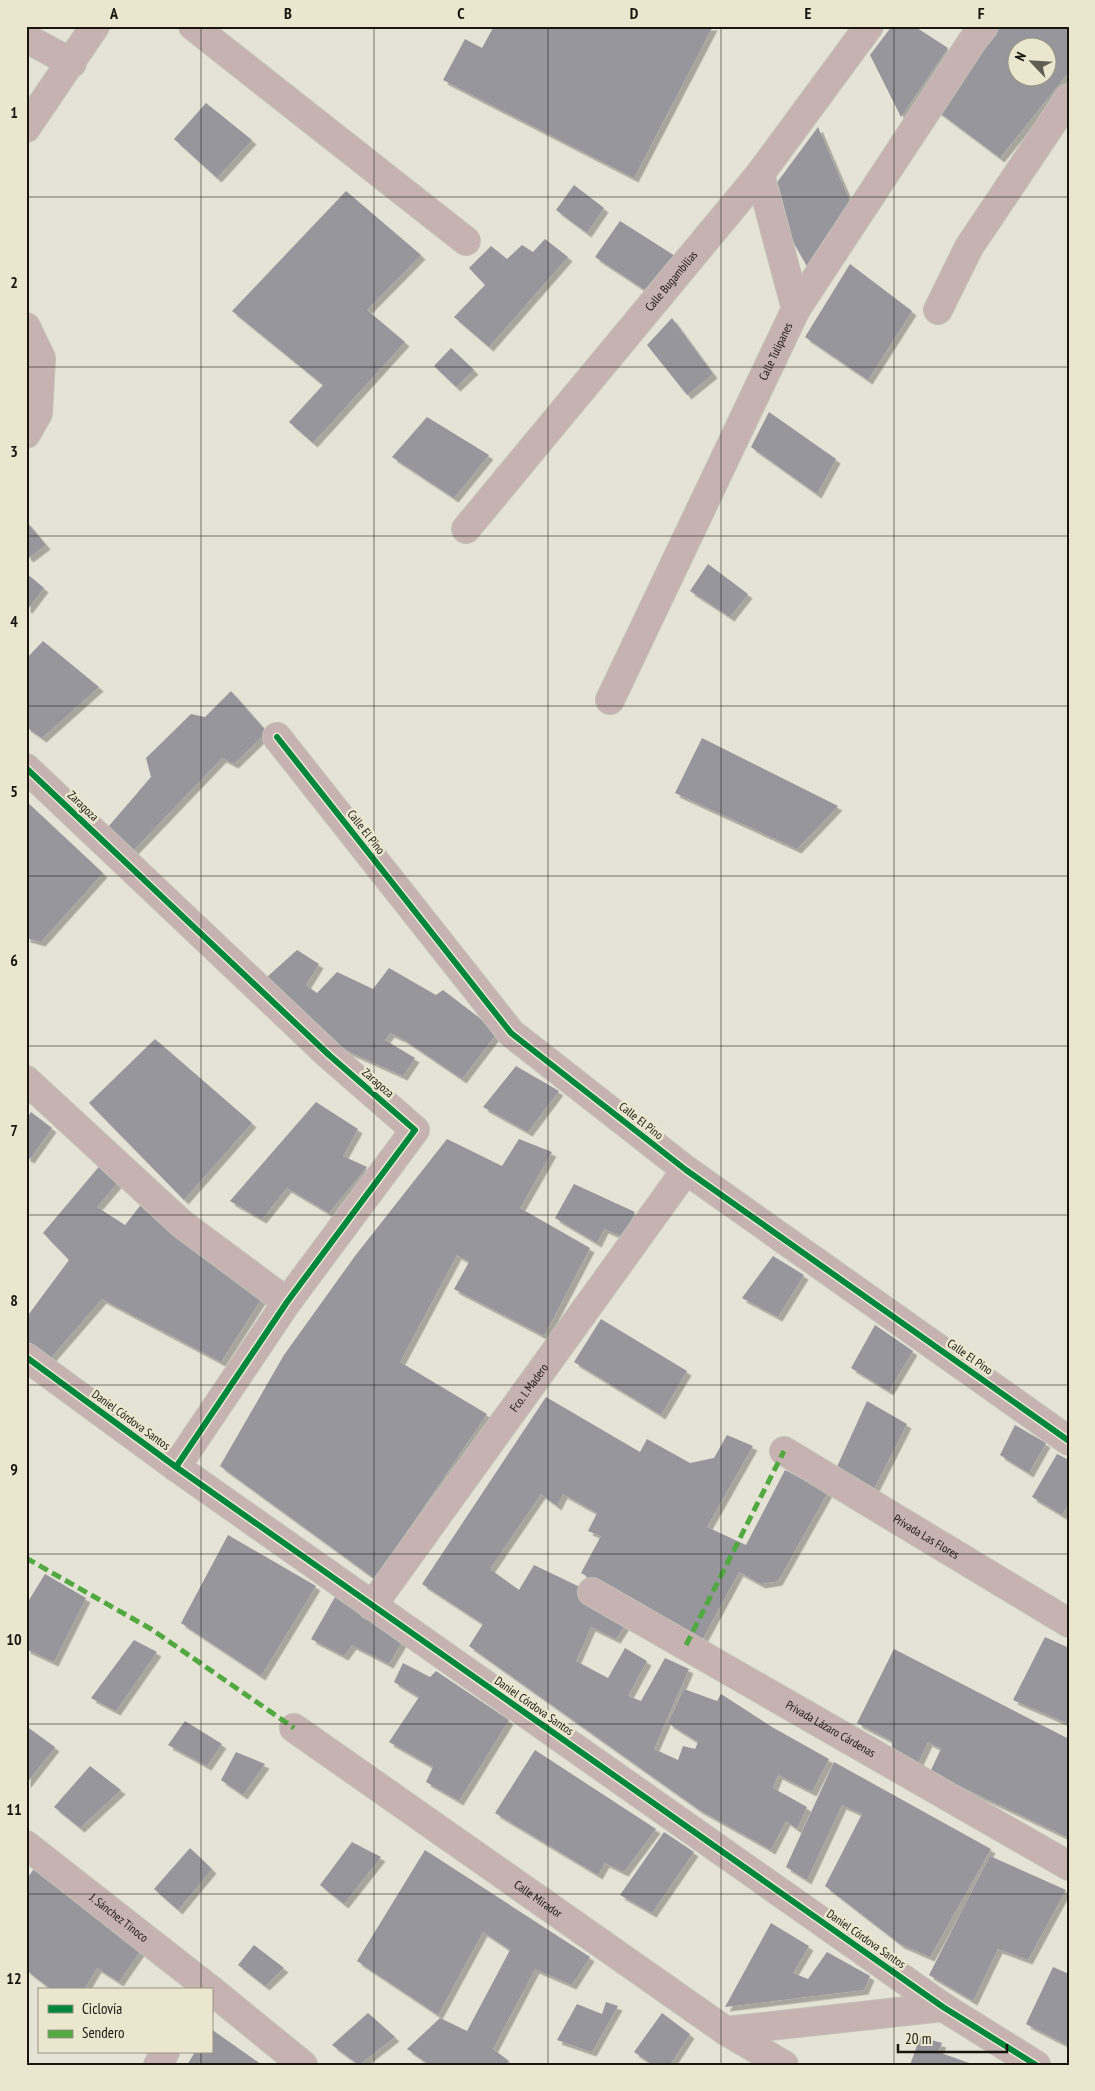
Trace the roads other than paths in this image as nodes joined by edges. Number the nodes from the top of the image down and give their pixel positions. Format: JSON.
{"nodes":[{"id":1,"x":96,"y":26,"type":"edge"},
{"id":2,"x":193,"y":26,"type":"edge"},
{"id":3,"x":869,"y":26,"type":"edge"},
{"id":4,"x":972,"y":31,"type":"edge"},
{"id":5,"x":26,"y":38,"type":"edge"},
{"id":6,"x":72,"y":63,"type":"junction"},
{"id":7,"x":1069,"y":98,"type":"edge"},
{"id":8,"x":26,"y":128,"type":"edge"},
{"id":9,"x":760,"y":174,"type":"junction"},
{"id":10,"x":466,"y":241,"type":"dead end"},
{"id":11,"x":796,"y":310,"type":"junction"},
{"id":12,"x":938,"y":310,"type":"dead end"},
{"id":13,"x":26,"y":327,"type":"edge"},
{"id":14,"x":26,"y":434,"type":"edge"},
{"id":15,"x":466,"y":529,"type":"dead end"},
{"id":16,"x":610,"y":700,"type":"dead end"},
{"id":17,"x":277,"y":738,"type":"dead end"},
{"id":18,"x":26,"y":768,"type":"edge"},
{"id":19,"x":26,"y":1080,"type":"edge"},
{"id":20,"x":686,"y":1170,"type":"junction"},
{"id":21,"x":287,"y":1302,"type":"junction"},
{"id":22,"x":26,"y":1357,"type":"edge"},
{"id":23,"x":1069,"y":1440,"type":"edge"},
{"id":24,"x":784,"y":1450,"type":"dead end"},
{"id":25,"x":176,"y":1467,"type":"junction"},
{"id":26,"x":592,"y":1592,"type":"dead end"},
{"id":27,"x":372,"y":1606,"type":"junction"},
{"id":28,"x":1069,"y":1622,"type":"edge"},
{"id":29,"x":294,"y":1728,"type":"dead end"},
{"id":30,"x":26,"y":1845,"type":"edge"},
{"id":31,"x":1069,"y":1866,"type":"edge"},
{"id":32,"x":206,"y":1988,"type":"edge"},
{"id":33,"x":212,"y":1993,"type":"edge"},
{"id":34,"x":943,"y":2007,"type":"junction"},
{"id":35,"x":726,"y":2031,"type":"junction"},
{"id":36,"x":303,"y":2065,"type":"edge"},
{"id":37,"x":784,"y":2065,"type":"edge"},
{"id":38,"x":1036,"y":2065,"type":"edge"}],
"edges":[{"from":1,"to":6,"type":"street"},
{"from":2,"to":10,"type":"street"},
{"from":3,"to":9,"type":"street","name":"Calle Bugambilias"},
{"from":4,"to":11,"type":"street","name":"Calle Tulipanes"},
{"from":5,"to":6,"type":"street"},
{"from":6,"to":8,"type":"street"},
{"from":7,"to":12,"type":"street"},
{"from":9,"to":11,"type":"street"},
{"from":9,"to":15,"type":"street","name":"Calle Bugambilias"},
{"from":11,"to":16,"type":"street","name":"Calle Tulipanes"},
{"from":13,"to":14,"type":"street"},
{"from":17,"to":20,"type":"street","name":"Calle El Pino"},
{"from":18,"to":21,"type":"street","name":"Zaragoza"},
{"from":19,"to":21,"type":"street"},
{"from":20,"to":23,"type":"street","name":"Calle El Pino"},
{"from":20,"to":27,"type":"street","name":"Fco. I. Madero"},
{"from":21,"to":25,"type":"street","name":"Zaragoza"},
{"from":22,"to":25,"type":"street","name":"Daniel Córdova Santos"},
{"from":24,"to":28,"type":"street","name":"Privada Las Flores"},
{"from":25,"to":27,"type":"street","name":"Daniel Córdova Santos"},
{"from":26,"to":31,"type":"street","name":"Privada Lázaro Cárdenas"},
{"from":27,"to":34,"type":"street","name":"Daniel Córdova Santos"},
{"from":29,"to":35,"type":"street","name":"Calle Mirador"},
{"from":30,"to":32,"type":"street","name":"J. Sánchez Tinoco"},
{"from":33,"to":36,"type":"street","name":"J. Sánchez Tinoco"},
{"from":34,"to":35,"type":"street"},
{"from":34,"to":38,"type":"street","name":"Daniel Córdova Santos"},
{"from":35,"to":37,"type":"street","name":"Calle Mirador"}]}
